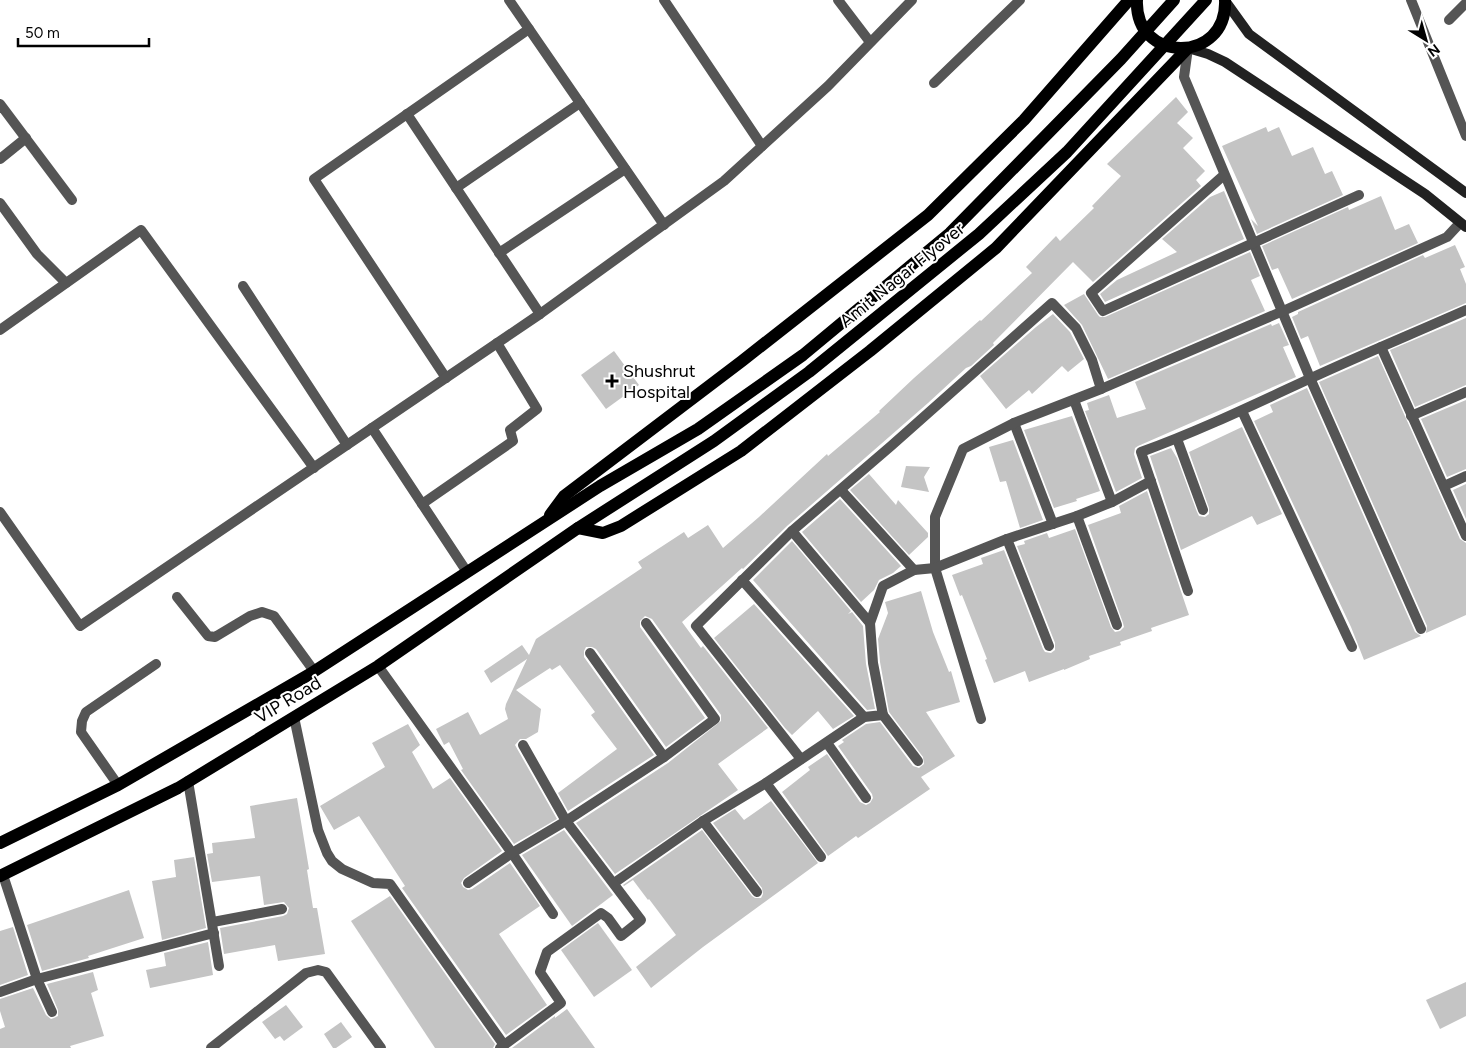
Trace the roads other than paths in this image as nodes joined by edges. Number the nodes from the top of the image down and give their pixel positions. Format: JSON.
{"nodes":[{"id":1,"x":508,"y":0,"type":"edge"},
{"id":2,"x":664,"y":0,"type":"edge"},
{"id":3,"x":838,"y":0,"type":"edge"},
{"id":4,"x":912,"y":0,"type":"edge"},
{"id":5,"x":1020,"y":0,"type":"edge"},
{"id":6,"x":1129,"y":0,"type":"edge"},
{"id":7,"x":1137,"y":0,"type":"edge"},
{"id":8,"x":1174,"y":0,"type":"edge"},
{"id":9,"x":1206,"y":0,"type":"edge"},
{"id":10,"x":1411,"y":0,"type":"edge"},
{"id":11,"x":1226,"y":1,"type":"edge"},
{"id":12,"x":1466,"y":2,"type":"edge"},
{"id":13,"x":1449,"y":20,"type":"dead end"},
{"id":14,"x":529,"y":29,"type":"junction"},
{"id":15,"x":870,"y":42,"type":"junction"},
{"id":16,"x":1188,"y":48,"type":"junction"},
{"id":17,"x":934,"y":83,"type":"dead end"},
{"id":18,"x":580,"y":103,"type":"junction"},
{"id":19,"x":0,"y":104,"type":"edge"},
{"id":20,"x":407,"y":114,"type":"junction"},
{"id":21,"x":1466,"y":136,"type":"edge"},
{"id":22,"x":26,"y":138,"type":"junction"},
{"id":23,"x":762,"y":146,"type":"junction"},
{"id":24,"x":0,"y":159,"type":"edge"},
{"id":25,"x":625,"y":169,"type":"junction"},
{"id":26,"x":1224,"y":175,"type":"junction"},
{"id":27,"x":456,"y":188,"type":"junction"},
{"id":28,"x":1466,"y":193,"type":"edge"},
{"id":29,"x":1359,"y":195,"type":"dead end"},
{"id":30,"x":72,"y":200,"type":"dead end"},
{"id":31,"x":0,"y":203,"type":"edge"},
{"id":32,"x":664,"y":225,"type":"junction"},
{"id":33,"x":1463,"y":225,"type":"edge"},
{"id":34,"x":1252,"y":243,"type":"junction"},
{"id":35,"x":499,"y":253,"type":"junction"},
{"id":36,"x":66,"y":283,"type":"junction"},
{"id":37,"x":243,"y":286,"type":"dead end"},
{"id":38,"x":1466,"y":310,"type":"edge"},
{"id":39,"x":1283,"y":311,"type":"junction"},
{"id":40,"x":540,"y":314,"type":"junction"},
{"id":41,"x":0,"y":330,"type":"edge"},
{"id":42,"x":498,"y":343,"type":"junction"},
{"id":43,"x":1381,"y":347,"type":"junction"},
{"id":44,"x":446,"y":378,"type":"junction"},
{"id":45,"x":1310,"y":378,"type":"junction"},
{"id":46,"x":1101,"y":389,"type":"junction"},
{"id":47,"x":1466,"y":392,"type":"edge"},
{"id":48,"x":1074,"y":400,"type":"junction"},
{"id":49,"x":1242,"y":411,"type":"junction"},
{"id":50,"x":1412,"y":416,"type":"junction"},
{"id":51,"x":1014,"y":423,"type":"junction"},
{"id":52,"x":372,"y":428,"type":"junction"},
{"id":53,"x":1177,"y":439,"type":"junction"},
{"id":54,"x":347,"y":445,"type":"junction"},
{"id":55,"x":314,"y":468,"type":"junction"},
{"id":56,"x":1466,"y":476,"type":"edge"},
{"id":57,"x":1151,"y":481,"type":"junction"},
{"id":58,"x":1444,"y":486,"type":"junction"},
{"id":59,"x":841,"y":490,"type":"junction"},
{"id":60,"x":1112,"y":502,"type":"junction"},
{"id":61,"x":422,"y":504,"type":"junction"},
{"id":62,"x":1203,"y":510,"type":"dead end"},
{"id":63,"x":0,"y":512,"type":"edge"},
{"id":64,"x":1077,"y":516,"type":"junction"},
{"id":65,"x":544,"y":523,"type":"junction"},
{"id":66,"x":1053,"y":524,"type":"junction"},
{"id":67,"x":578,"y":528,"type":"junction"},
{"id":68,"x":792,"y":531,"type":"junction"},
{"id":69,"x":1466,"y":536,"type":"edge"},
{"id":70,"x":1008,"y":539,"type":"junction"},
{"id":71,"x":935,"y":568,"type":"junction"},
{"id":72,"x":914,"y":570,"type":"junction"},
{"id":73,"x":467,"y":572,"type":"junction"},
{"id":74,"x":742,"y":580,"type":"junction"},
{"id":75,"x":1188,"y":591,"type":"dead end"},
{"id":76,"x":177,"y":597,"type":"dead end"},
{"id":77,"x":870,"y":622,"type":"junction"},
{"id":78,"x":646,"y":623,"type":"dead end"},
{"id":79,"x":1117,"y":625,"type":"dead end"},
{"id":80,"x":1422,"y":629,"type":"dead end"},
{"id":81,"x":1049,"y":646,"type":"dead end"},
{"id":82,"x":1352,"y":647,"type":"dead end"},
{"id":83,"x":590,"y":654,"type":"dead end"},
{"id":84,"x":156,"y":664,"type":"dead end"},
{"id":85,"x":378,"y":666,"type":"junction"},
{"id":86,"x":314,"y":671,"type":"junction"},
{"id":87,"x":883,"y":716,"type":"junction"},
{"id":88,"x":294,"y":717,"type":"junction"},
{"id":89,"x":864,"y":717,"type":"junction"},
{"id":90,"x":981,"y":719,"type":"dead end"},
{"id":91,"x":827,"y":743,"type":"junction"},
{"id":92,"x":523,"y":746,"type":"dead end"},
{"id":93,"x":664,"y":757,"type":"junction"},
{"id":94,"x":801,"y":759,"type":"junction"},
{"id":95,"x":918,"y":761,"type":"dead end"},
{"id":96,"x":188,"y":781,"type":"junction"},
{"id":97,"x":766,"y":783,"type":"junction"},
{"id":98,"x":118,"y":785,"type":"junction"},
{"id":99,"x":866,"y":798,"type":"dead end"},
{"id":100,"x":566,"y":821,"type":"junction"},
{"id":101,"x":703,"y":821,"type":"junction"},
{"id":102,"x":0,"y":842,"type":"edge"},
{"id":103,"x":512,"y":852,"type":"junction"},
{"id":104,"x":821,"y":857,"type":"dead end"},
{"id":105,"x":2,"y":875,"type":"edge"},
{"id":106,"x":468,"y":883,"type":"dead end"},
{"id":107,"x":614,"y":883,"type":"junction"},
{"id":108,"x":757,"y":892,"type":"dead end"},
{"id":109,"x":282,"y":910,"type":"dead end"},
{"id":110,"x":553,"y":914,"type":"dead end"},
{"id":111,"x":213,"y":922,"type":"junction"},
{"id":112,"x":214,"y":933,"type":"junction"},
{"id":113,"x":219,"y":966,"type":"dead end"},
{"id":114,"x":38,"y":979,"type":"junction"},
{"id":115,"x":0,"y":992,"type":"edge"},
{"id":116,"x":52,"y":1012,"type":"dead end"},
{"id":117,"x":502,"y":1046,"type":"edge"},
{"id":118,"x":211,"y":1048,"type":"edge"},
{"id":119,"x":381,"y":1048,"type":"edge"}],
"edges":[{"from":1,"to":14,"type":"street"},
{"from":2,"to":23,"type":"street"},
{"from":3,"to":15,"type":"street"},
{"from":4,"to":15,"type":"street"},
{"from":5,"to":17,"type":"street"},
{"from":6,"to":65,"type":"main road"},
{"from":7,"to":16,"type":"main road"},
{"from":8,"to":65,"type":"main road","name":"Amit Nagar Flyover"},
{"from":9,"to":67,"type":"main road","name":"Amit Nagar Flyover"},
{"from":10,"to":21,"type":"street"},
{"from":11,"to":16,"type":"main road"},
{"from":11,"to":28,"type":"main road"},
{"from":12,"to":13,"type":"street"},
{"from":14,"to":18,"type":"street"},
{"from":14,"to":20,"type":"street"},
{"from":15,"to":23,"type":"street"},
{"from":16,"to":26,"type":"street"},
{"from":16,"to":33,"type":"main road"},
{"from":16,"to":67,"type":"main road"},
{"from":18,"to":25,"type":"street"},
{"from":18,"to":27,"type":"street"},
{"from":19,"to":22,"type":"street"},
{"from":20,"to":27,"type":"street"},
{"from":20,"to":44,"type":"street"},
{"from":22,"to":24,"type":"street"},
{"from":22,"to":30,"type":"street"},
{"from":23,"to":32,"type":"street"},
{"from":25,"to":32,"type":"street"},
{"from":25,"to":35,"type":"street"},
{"from":26,"to":34,"type":"street"},
{"from":26,"to":34,"type":"street"},
{"from":27,"to":35,"type":"street"},
{"from":29,"to":34,"type":"street"},
{"from":31,"to":36,"type":"street"},
{"from":32,"to":40,"type":"street"},
{"from":33,"to":39,"type":"street"},
{"from":34,"to":39,"type":"street"},
{"from":35,"to":40,"type":"street"},
{"from":36,"to":41,"type":"street"},
{"from":36,"to":55,"type":"street"},
{"from":37,"to":54,"type":"street"},
{"from":38,"to":43,"type":"street"},
{"from":39,"to":45,"type":"street"},
{"from":39,"to":46,"type":"street"},
{"from":40,"to":42,"type":"street"},
{"from":42,"to":44,"type":"street"},
{"from":42,"to":61,"type":"street"},
{"from":43,"to":45,"type":"street"},
{"from":43,"to":50,"type":"street"},
{"from":44,"to":52,"type":"street"},
{"from":45,"to":49,"type":"street"},
{"from":45,"to":80,"type":"street"},
{"from":46,"to":48,"type":"street"},
{"from":46,"to":59,"type":"street"},
{"from":47,"to":50,"type":"street"},
{"from":48,"to":51,"type":"street"},
{"from":48,"to":60,"type":"street"},
{"from":49,"to":53,"type":"street"},
{"from":49,"to":82,"type":"street"},
{"from":50,"to":58,"type":"street"},
{"from":51,"to":66,"type":"street"},
{"from":51,"to":71,"type":"street"},
{"from":52,"to":54,"type":"street"},
{"from":52,"to":61,"type":"street"},
{"from":53,"to":57,"type":"street"},
{"from":53,"to":62,"type":"street"},
{"from":54,"to":55,"type":"street"},
{"from":55,"to":63,"type":"street"},
{"from":56,"to":58,"type":"street"},
{"from":57,"to":60,"type":"street"},
{"from":57,"to":75,"type":"street"},
{"from":58,"to":69,"type":"street"},
{"from":59,"to":68,"type":"street"},
{"from":59,"to":72,"type":"street"},
{"from":60,"to":64,"type":"street"},
{"from":61,"to":73,"type":"street"},
{"from":64,"to":66,"type":"street"},
{"from":64,"to":79,"type":"street"},
{"from":65,"to":73,"type":"main road","name":"VIP Road"},
{"from":66,"to":70,"type":"street"},
{"from":67,"to":85,"type":"main road","name":"VIP Road"},
{"from":68,"to":74,"type":"street"},
{"from":68,"to":77,"type":"street"},
{"from":70,"to":71,"type":"street"},
{"from":70,"to":81,"type":"street"},
{"from":71,"to":72,"type":"street"},
{"from":71,"to":90,"type":"street"},
{"from":72,"to":77,"type":"street"},
{"from":73,"to":86,"type":"main road","name":"VIP Road"},
{"from":74,"to":89,"type":"street"},
{"from":74,"to":94,"type":"street"},
{"from":76,"to":86,"type":"street"},
{"from":77,"to":87,"type":"street"},
{"from":78,"to":93,"type":"street"},
{"from":83,"to":93,"type":"street"},
{"from":84,"to":98,"type":"street"},
{"from":85,"to":88,"type":"main road","name":"VIP Road"},
{"from":85,"to":103,"type":"street"},
{"from":86,"to":98,"type":"main road","name":"VIP Road"},
{"from":87,"to":89,"type":"street"},
{"from":87,"to":95,"type":"street"},
{"from":88,"to":96,"type":"main road","name":"VIP Road"},
{"from":88,"to":117,"type":"street"},
{"from":89,"to":91,"type":"street"},
{"from":91,"to":94,"type":"street"},
{"from":91,"to":99,"type":"street"},
{"from":92,"to":100,"type":"street"},
{"from":93,"to":100,"type":"street"},
{"from":94,"to":97,"type":"street"},
{"from":96,"to":105,"type":"main road","name":"VIP Road"},
{"from":96,"to":111,"type":"street"},
{"from":97,"to":101,"type":"street"},
{"from":97,"to":104,"type":"street"},
{"from":98,"to":102,"type":"main road","name":"VIP Road"},
{"from":100,"to":103,"type":"street"},
{"from":100,"to":107,"type":"street"},
{"from":101,"to":107,"type":"street"},
{"from":101,"to":108,"type":"street"},
{"from":103,"to":106,"type":"street"},
{"from":103,"to":110,"type":"street"},
{"from":105,"to":114,"type":"street"},
{"from":107,"to":117,"type":"street"},
{"from":109,"to":111,"type":"street"},
{"from":111,"to":112,"type":"street"},
{"from":112,"to":113,"type":"street"},
{"from":112,"to":114,"type":"street"},
{"from":114,"to":115,"type":"street"},
{"from":114,"to":116,"type":"street"},
{"from":118,"to":119,"type":"street"}]}
